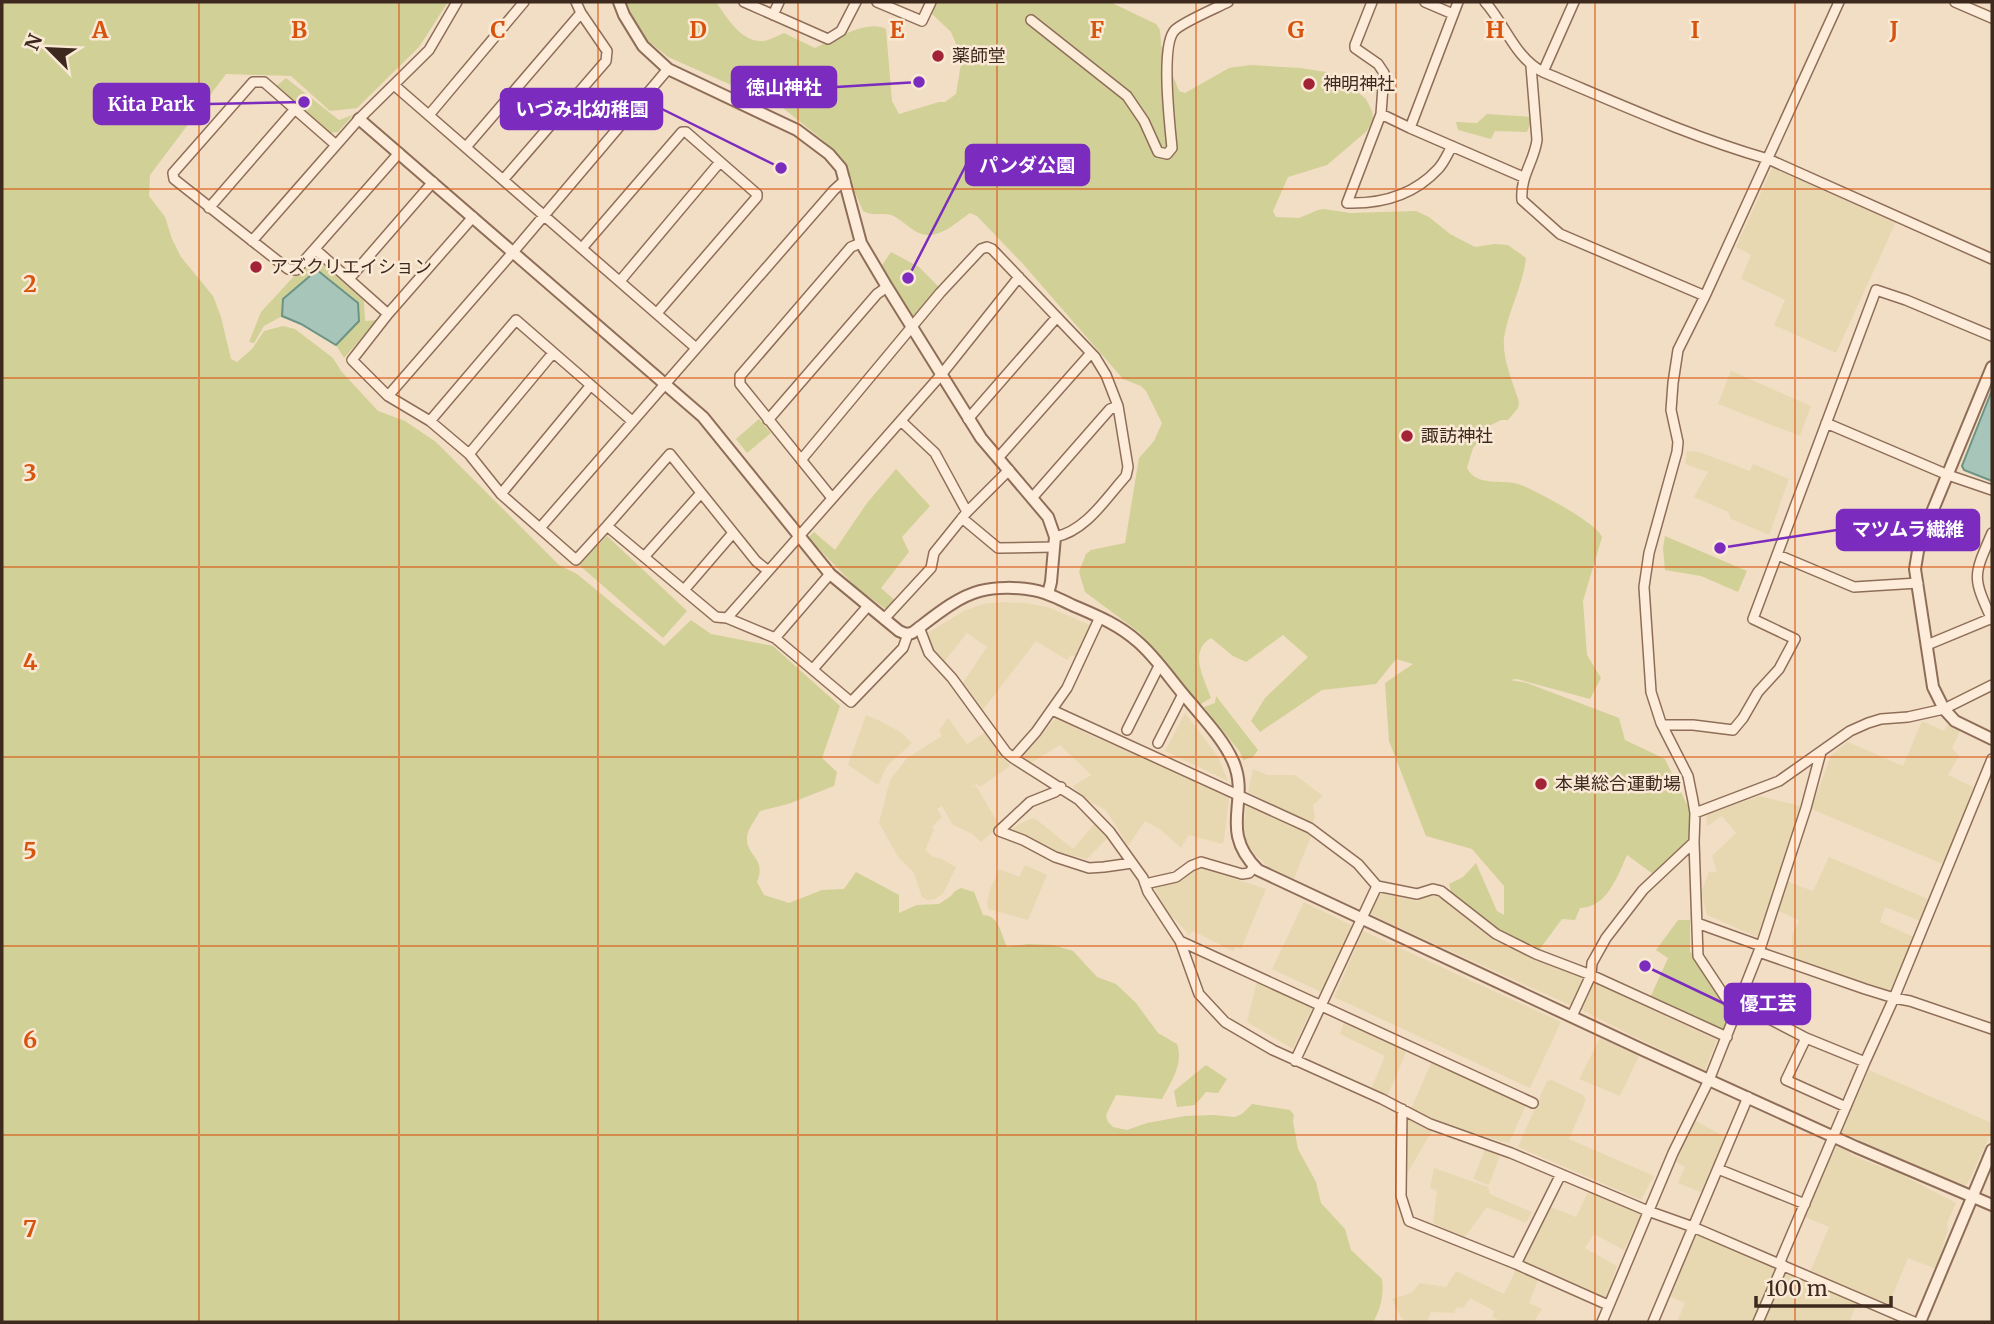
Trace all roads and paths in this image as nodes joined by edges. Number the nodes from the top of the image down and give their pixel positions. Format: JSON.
{"nodes":[{"id":1,"x":457,"y":2,"type":"edge"},
{"id":2,"x":524,"y":2,"type":"edge"},
{"id":3,"x":576,"y":2,"type":"edge"},
{"id":4,"x":619,"y":2,"type":"edge"},
{"id":5,"x":744,"y":2,"type":"edge"},
{"id":6,"x":779,"y":2,"type":"edge"},
{"id":7,"x":856,"y":2,"type":"edge"},
{"id":8,"x":877,"y":2,"type":"edge"},
{"id":9,"x":931,"y":2,"type":"edge"},
{"id":10,"x":1227,"y":2,"type":"edge"},
{"id":11,"x":1372,"y":2,"type":"edge"},
{"id":12,"x":1425,"y":2,"type":"edge"},
{"id":13,"x":1458,"y":2,"type":"edge"},
{"id":14,"x":1485,"y":2,"type":"edge"},
{"id":15,"x":1574,"y":2,"type":"edge"},
{"id":16,"x":1839,"y":2,"type":"edge"},
{"id":17,"x":1955,"y":2,"type":"edge"},
{"id":18,"x":581,"y":13,"type":"junction"},
{"id":19,"x":1453,"y":13,"type":"junction"},
{"id":20,"x":773,"y":15,"type":"junction"},
{"id":21,"x":1992,"y":18,"type":"edge"},
{"id":22,"x":1031,"y":20,"type":"dead end"},
{"id":23,"x":1531,"y":66,"type":"junction"},
{"id":24,"x":668,"y":69,"type":"junction"},
{"id":25,"x":1543,"y":72,"type":"junction"},
{"id":26,"x":394,"y":85,"type":"junction"},
{"id":27,"x":295,"y":109,"type":"junction"},
{"id":28,"x":1381,"y":114,"type":"junction"},
{"id":29,"x":429,"y":115,"type":"junction"},
{"id":30,"x":359,"y":119,"type":"junction"},
{"id":31,"x":1410,"y":128,"type":"junction"},
{"id":32,"x":336,"y":145,"type":"junction"},
{"id":33,"x":1452,"y":146,"type":"junction"},
{"id":34,"x":466,"y":147,"type":"junction"},
{"id":35,"x":399,"y":153,"type":"junction"},
{"id":36,"x":1768,"y":159,"type":"junction"},
{"id":37,"x":720,"y":162,"type":"junction"},
{"id":38,"x":1523,"y":177,"type":"junction"},
{"id":39,"x":503,"y":180,"type":"junction"},
{"id":40,"x":845,"y":180,"type":"junction"},
{"id":41,"x":433,"y":182,"type":"junction"},
{"id":42,"x":209,"y":208,"type":"junction"},
{"id":43,"x":544,"y":216,"type":"junction"},
{"id":44,"x":473,"y":217,"type":"junction"},
{"id":45,"x":252,"y":241,"type":"junction"},
{"id":46,"x":861,"y":243,"type":"junction"},
{"id":47,"x":582,"y":248,"type":"junction"},
{"id":48,"x":315,"y":249,"type":"junction"},
{"id":49,"x":514,"y":251,"type":"junction"},
{"id":50,"x":1992,"y":259,"type":"edge"},
{"id":51,"x":1019,"y":276,"type":"junction"},
{"id":52,"x":349,"y":279,"type":"junction"},
{"id":53,"x":620,"y":281,"type":"junction"},
{"id":54,"x":887,"y":287,"type":"junction"},
{"id":55,"x":1705,"y":296,"type":"junction"},
{"id":56,"x":657,"y":313,"type":"junction"},
{"id":57,"x":387,"y":314,"type":"junction"},
{"id":58,"x":1057,"y":317,"type":"junction"},
{"id":59,"x":912,"y":328,"type":"junction"},
{"id":60,"x":1992,"y":336,"type":"edge"},
{"id":61,"x":696,"y":348,"type":"junction"},
{"id":62,"x":553,"y":353,"type":"junction"},
{"id":63,"x":1091,"y":353,"type":"junction"},
{"id":64,"x":1992,"y":367,"type":"edge"},
{"id":65,"x":941,"y":375,"type":"junction"},
{"id":66,"x":666,"y":383,"type":"junction"},
{"id":67,"x":591,"y":386,"type":"junction"},
{"id":68,"x":388,"y":396,"type":"junction"},
{"id":69,"x":1118,"y":406,"type":"junction"},
{"id":70,"x":968,"y":418,"type":"junction"},
{"id":71,"x":768,"y":420,"type":"junction"},
{"id":72,"x":430,"y":421,"type":"junction"},
{"id":73,"x":632,"y":421,"type":"junction"},
{"id":74,"x":901,"y":421,"type":"junction"},
{"id":75,"x":1826,"y":423,"type":"junction"},
{"id":76,"x":469,"y":454,"type":"junction"},
{"id":77,"x":998,"y":458,"type":"junction"},
{"id":78,"x":801,"y":460,"type":"junction"},
{"id":79,"x":1009,"y":470,"type":"junction"},
{"id":80,"x":1948,"y":475,"type":"junction"},
{"id":81,"x":1992,"y":490,"type":"edge"},
{"id":82,"x":701,"y":493,"type":"junction"},
{"id":83,"x":501,"y":494,"type":"junction"},
{"id":84,"x":832,"y":498,"type":"junction"},
{"id":85,"x":1032,"y":498,"type":"junction"},
{"id":86,"x":965,"y":515,"type":"junction"},
{"id":87,"x":607,"y":526,"type":"junction"},
{"id":88,"x":540,"y":528,"type":"junction"},
{"id":89,"x":733,"y":533,"type":"junction"},
{"id":90,"x":1992,"y":533,"type":"edge"},
{"id":91,"x":799,"y":536,"type":"junction"},
{"id":92,"x":1054,"y":542,"type":"junction"},
{"id":93,"x":1778,"y":555,"type":"junction"},
{"id":94,"x":645,"y":557,"type":"junction"},
{"id":95,"x":767,"y":570,"type":"junction"},
{"id":96,"x":831,"y":574,"type":"junction"},
{"id":97,"x":1917,"y":583,"type":"junction"},
{"id":98,"x":684,"y":590,"type":"junction"},
{"id":99,"x":1048,"y":594,"type":"junction"},
{"id":100,"x":868,"y":606,"type":"junction"},
{"id":101,"x":1100,"y":617,"type":"junction"},
{"id":102,"x":727,"y":618,"type":"junction"},
{"id":103,"x":884,"y":619,"type":"junction"},
{"id":104,"x":1992,"y":619,"type":"edge"},
{"id":105,"x":919,"y":627,"type":"junction"},
{"id":106,"x":908,"y":634,"type":"junction"},
{"id":107,"x":775,"y":638,"type":"junction"},
{"id":108,"x":1927,"y":645,"type":"junction"},
{"id":109,"x":1159,"y":666,"type":"junction"},
{"id":110,"x":813,"y":669,"type":"junction"},
{"id":111,"x":1992,"y":685,"type":"edge"},
{"id":112,"x":1183,"y":694,"type":"junction"},
{"id":113,"x":1944,"y":709,"type":"junction"},
{"id":114,"x":1052,"y":710,"type":"junction"},
{"id":115,"x":1662,"y":725,"type":"junction"},
{"id":116,"x":1127,"y":730,"type":"dead end"},
{"id":117,"x":1992,"y":739,"type":"edge"},
{"id":118,"x":1158,"y":743,"type":"dead end"},
{"id":119,"x":1821,"y":752,"type":"junction"},
{"id":120,"x":1013,"y":758,"type":"junction"},
{"id":121,"x":1992,"y":760,"type":"edge"},
{"id":122,"x":1061,"y":787,"type":"junction"},
{"id":123,"x":1238,"y":794,"type":"junction"},
{"id":124,"x":1695,"y":813,"type":"junction"},
{"id":125,"x":1694,"y":842,"type":"junction"},
{"id":126,"x":1132,"y":863,"type":"junction"},
{"id":127,"x":1254,"y":867,"type":"junction"},
{"id":128,"x":1145,"y":884,"type":"junction"},
{"id":129,"x":1377,"y":886,"type":"junction"},
{"id":130,"x":1361,"y":919,"type":"junction"},
{"id":131,"x":1697,"y":923,"type":"junction"},
{"id":132,"x":1180,"y":940,"type":"junction"},
{"id":133,"x":1760,"y":949,"type":"junction"},
{"id":134,"x":1591,"y":975,"type":"junction"},
{"id":135,"x":1894,"y":998,"type":"junction"},
{"id":136,"x":1322,"y":1006,"type":"junction"},
{"id":137,"x":1737,"y":1007,"type":"junction"},
{"id":138,"x":1572,"y":1016,"type":"junction"},
{"id":139,"x":1992,"y":1029,"type":"edge"},
{"id":140,"x":1727,"y":1037,"type":"junction"},
{"id":141,"x":1806,"y":1038,"type":"junction"},
{"id":142,"x":1295,"y":1060,"type":"junction"},
{"id":143,"x":1865,"y":1062,"type":"junction"},
{"id":144,"x":1709,"y":1080,"type":"junction"},
{"id":145,"x":1748,"y":1097,"type":"junction"},
{"id":146,"x":1533,"y":1103,"type":"dead end"},
{"id":147,"x":1846,"y":1107,"type":"junction"},
{"id":148,"x":1402,"y":1109,"type":"junction"},
{"id":149,"x":1834,"y":1135,"type":"junction"},
{"id":150,"x":1992,"y":1150,"type":"edge"},
{"id":151,"x":1718,"y":1169,"type":"junction"},
{"id":152,"x":1562,"y":1174,"type":"junction"},
{"id":153,"x":1973,"y":1196,"type":"junction"},
{"id":154,"x":1805,"y":1204,"type":"junction"},
{"id":155,"x":1992,"y":1205,"type":"edge"},
{"id":156,"x":1648,"y":1211,"type":"junction"},
{"id":157,"x":1693,"y":1227,"type":"junction"},
{"id":158,"x":1516,"y":1264,"type":"junction"},
{"id":159,"x":1781,"y":1264,"type":"junction"},
{"id":160,"x":1608,"y":1305,"type":"junction"},
{"id":161,"x":1602,"y":1322,"type":"edge"},
{"id":162,"x":1653,"y":1322,"type":"edge"},
{"id":163,"x":1758,"y":1322,"type":"edge"},
{"id":164,"x":1914,"y":1322,"type":"edge"},
{"id":165,"x":1920,"y":1322,"type":"edge"}],
"edges":[{"from":1,"to":26,"type":"street"},
{"from":2,"to":29,"type":"street"},
{"from":3,"to":18,"type":"street"},
{"from":4,"to":24,"type":"street"},
{"from":5,"to":20,"type":"street"},
{"from":6,"to":20,"type":"street"},
{"from":7,"to":20,"type":"street"},
{"from":8,"to":9,"type":"street"},
{"from":10,"to":22,"type":"street"},
{"from":11,"to":28,"type":"street"},
{"from":12,"to":19,"type":"street"},
{"from":13,"to":19,"type":"street"},
{"from":14,"to":23,"type":"street"},
{"from":15,"to":25,"type":"street"},
{"from":16,"to":36,"type":"street"},
{"from":17,"to":21,"type":"street"},
{"from":18,"to":34,"type":"street"},
{"from":18,"to":39,"type":"street"},
{"from":19,"to":31,"type":"street"},
{"from":23,"to":25,"type":"street"},
{"from":23,"to":38,"type":"street"},
{"from":24,"to":40,"type":"street"},
{"from":24,"to":43,"type":"street"},
{"from":25,"to":36,"type":"street"},
{"from":26,"to":29,"type":"street"},
{"from":26,"to":30,"type":"street"},
{"from":27,"to":32,"type":"street"},
{"from":27,"to":42,"type":"street"},
{"from":27,"to":42,"type":"street"},
{"from":28,"to":31,"type":"street"},
{"from":28,"to":33,"type":"street"},
{"from":29,"to":34,"type":"street"},
{"from":30,"to":32,"type":"street"},
{"from":30,"to":35,"type":"street"},
{"from":31,"to":33,"type":"street"},
{"from":32,"to":45,"type":"street"},
{"from":33,"to":38,"type":"street"},
{"from":34,"to":39,"type":"street"},
{"from":35,"to":41,"type":"street"},
{"from":35,"to":48,"type":"street"},
{"from":36,"to":50,"type":"street"},
{"from":36,"to":55,"type":"street"},
{"from":37,"to":47,"type":"street"},
{"from":37,"to":53,"type":"street"},
{"from":37,"to":56,"type":"street"},
{"from":38,"to":55,"type":"street"},
{"from":39,"to":43,"type":"street"},
{"from":40,"to":46,"type":"street"},
{"from":40,"to":61,"type":"street"},
{"from":41,"to":44,"type":"street"},
{"from":41,"to":52,"type":"street"},
{"from":42,"to":45,"type":"street"},
{"from":43,"to":47,"type":"street"},
{"from":43,"to":49,"type":"street"},
{"from":44,"to":49,"type":"street"},
{"from":44,"to":57,"type":"street"},
{"from":45,"to":48,"type":"street"},
{"from":46,"to":54,"type":"street"},
{"from":46,"to":71,"type":"street"},
{"from":47,"to":53,"type":"street"},
{"from":48,"to":52,"type":"street"},
{"from":49,"to":66,"type":"street"},
{"from":49,"to":68,"type":"street"},
{"from":51,"to":58,"type":"street"},
{"from":51,"to":59,"type":"street"},
{"from":51,"to":65,"type":"street"},
{"from":52,"to":57,"type":"street"},
{"from":53,"to":56,"type":"street"},
{"from":54,"to":59,"type":"street"},
{"from":54,"to":71,"type":"street"},
{"from":55,"to":115,"type":"street"},
{"from":56,"to":61,"type":"street"},
{"from":57,"to":68,"type":"street"},
{"from":58,"to":63,"type":"street"},
{"from":58,"to":70,"type":"street"},
{"from":59,"to":65,"type":"street"},
{"from":59,"to":78,"type":"street"},
{"from":60,"to":75,"type":"street"},
{"from":61,"to":66,"type":"street"},
{"from":62,"to":67,"type":"street"},
{"from":62,"to":72,"type":"street"},
{"from":62,"to":76,"type":"street"},
{"from":63,"to":69,"type":"street"},
{"from":63,"to":77,"type":"street"},
{"from":64,"to":80,"type":"street"},
{"from":65,"to":70,"type":"street"},
{"from":65,"to":74,"type":"street"},
{"from":66,"to":73,"type":"street"},
{"from":66,"to":91,"type":"street"},
{"from":67,"to":73,"type":"street"},
{"from":67,"to":83,"type":"street"},
{"from":68,"to":72,"type":"street"},
{"from":69,"to":85,"type":"street"},
{"from":69,"to":92,"type":"street"},
{"from":70,"to":77,"type":"street"},
{"from":71,"to":78,"type":"street"},
{"from":72,"to":76,"type":"street"},
{"from":73,"to":88,"type":"street"},
{"from":74,"to":84,"type":"street"},
{"from":74,"to":86,"type":"street"},
{"from":75,"to":80,"type":"street"},
{"from":75,"to":93,"type":"street"},
{"from":76,"to":83,"type":"street"},
{"from":77,"to":79,"type":"street"},
{"from":78,"to":84,"type":"street"},
{"from":79,"to":85,"type":"street"},
{"from":79,"to":86,"type":"street"},
{"from":80,"to":81,"type":"street"},
{"from":80,"to":97,"type":"street"},
{"from":82,"to":87,"type":"street"},
{"from":82,"to":89,"type":"street"},
{"from":82,"to":94,"type":"street"},
{"from":83,"to":88,"type":"street"},
{"from":84,"to":91,"type":"street"},
{"from":85,"to":92,"type":"street"},
{"from":86,"to":92,"type":"street"},
{"from":86,"to":103,"type":"street"},
{"from":87,"to":88,"type":"street"},
{"from":87,"to":94,"type":"street"},
{"from":89,"to":95,"type":"street"},
{"from":89,"to":98,"type":"street"},
{"from":90,"to":104,"type":"street"},
{"from":91,"to":95,"type":"street"},
{"from":91,"to":96,"type":"street"},
{"from":92,"to":99,"type":"street"},
{"from":93,"to":97,"type":"street"},
{"from":93,"to":115,"type":"street"},
{"from":94,"to":98,"type":"street"},
{"from":95,"to":102,"type":"street"},
{"from":96,"to":100,"type":"street"},
{"from":96,"to":107,"type":"street"},
{"from":97,"to":108,"type":"street"},
{"from":98,"to":102,"type":"street"},
{"from":99,"to":101,"type":"street"},
{"from":99,"to":105,"type":"street"},
{"from":100,"to":103,"type":"street"},
{"from":100,"to":110,"type":"street"},
{"from":101,"to":109,"type":"street"},
{"from":101,"to":114,"type":"street"},
{"from":102,"to":107,"type":"street"},
{"from":103,"to":106,"type":"street"},
{"from":104,"to":108,"type":"street"},
{"from":105,"to":106,"type":"street"},
{"from":105,"to":120,"type":"street"},
{"from":106,"to":110,"type":"street"},
{"from":107,"to":110,"type":"street"},
{"from":108,"to":113,"type":"street"},
{"from":109,"to":112,"type":"street"},
{"from":109,"to":116,"type":"street"},
{"from":111,"to":113,"type":"street"},
{"from":112,"to":118,"type":"street"},
{"from":112,"to":123,"type":"street"},
{"from":113,"to":117,"type":"street"},
{"from":113,"to":119,"type":"street"},
{"from":114,"to":120,"type":"street"},
{"from":114,"to":123,"type":"street"},
{"from":115,"to":124,"type":"street"},
{"from":119,"to":124,"type":"street"},
{"from":119,"to":133,"type":"street"},
{"from":120,"to":122,"type":"street"},
{"from":121,"to":135,"type":"street"},
{"from":122,"to":126,"type":"street"},
{"from":122,"to":126,"type":"street"},
{"from":123,"to":127,"type":"street"},
{"from":123,"to":129,"type":"street"},
{"from":124,"to":125,"type":"street"},
{"from":125,"to":131,"type":"street"},
{"from":125,"to":134,"type":"street"},
{"from":126,"to":128,"type":"street"},
{"from":127,"to":128,"type":"street"},
{"from":127,"to":130,"type":"street"},
{"from":128,"to":132,"type":"street"},
{"from":129,"to":130,"type":"street"},
{"from":129,"to":134,"type":"street"},
{"from":130,"to":136,"type":"street"},
{"from":130,"to":138,"type":"street"},
{"from":131,"to":133,"type":"street"},
{"from":131,"to":137,"type":"street"},
{"from":132,"to":136,"type":"street"},
{"from":132,"to":142,"type":"street"},
{"from":133,"to":135,"type":"street"},
{"from":133,"to":137,"type":"street"},
{"from":134,"to":138,"type":"street"},
{"from":134,"to":140,"type":"street"},
{"from":135,"to":139,"type":"street"},
{"from":135,"to":143,"type":"street"},
{"from":136,"to":142,"type":"street"},
{"from":136,"to":146,"type":"street"},
{"from":137,"to":140,"type":"street"},
{"from":137,"to":141,"type":"street"},
{"from":138,"to":144,"type":"street"},
{"from":140,"to":144,"type":"street"},
{"from":141,"to":143,"type":"street"},
{"from":141,"to":147,"type":"street"},
{"from":142,"to":148,"type":"street"},
{"from":143,"to":147,"type":"street"},
{"from":144,"to":145,"type":"street"},
{"from":144,"to":156,"type":"street"},
{"from":145,"to":149,"type":"street"},
{"from":145,"to":151,"type":"street"},
{"from":147,"to":149,"type":"street"},
{"from":148,"to":152,"type":"street"},
{"from":148,"to":158,"type":"street"},
{"from":149,"to":153,"type":"street"},
{"from":149,"to":154,"type":"street"},
{"from":150,"to":153,"type":"street"},
{"from":151,"to":154,"type":"street"},
{"from":151,"to":157,"type":"street"},
{"from":152,"to":156,"type":"street"},
{"from":152,"to":158,"type":"street"},
{"from":153,"to":155,"type":"street"},
{"from":153,"to":165,"type":"street"},
{"from":154,"to":159,"type":"street"},
{"from":156,"to":157,"type":"street"},
{"from":156,"to":160,"type":"street"},
{"from":157,"to":159,"type":"street"},
{"from":157,"to":162,"type":"street"},
{"from":158,"to":160,"type":"street"},
{"from":159,"to":163,"type":"street"},
{"from":159,"to":164,"type":"street"},
{"from":160,"to":161,"type":"street"}]}
